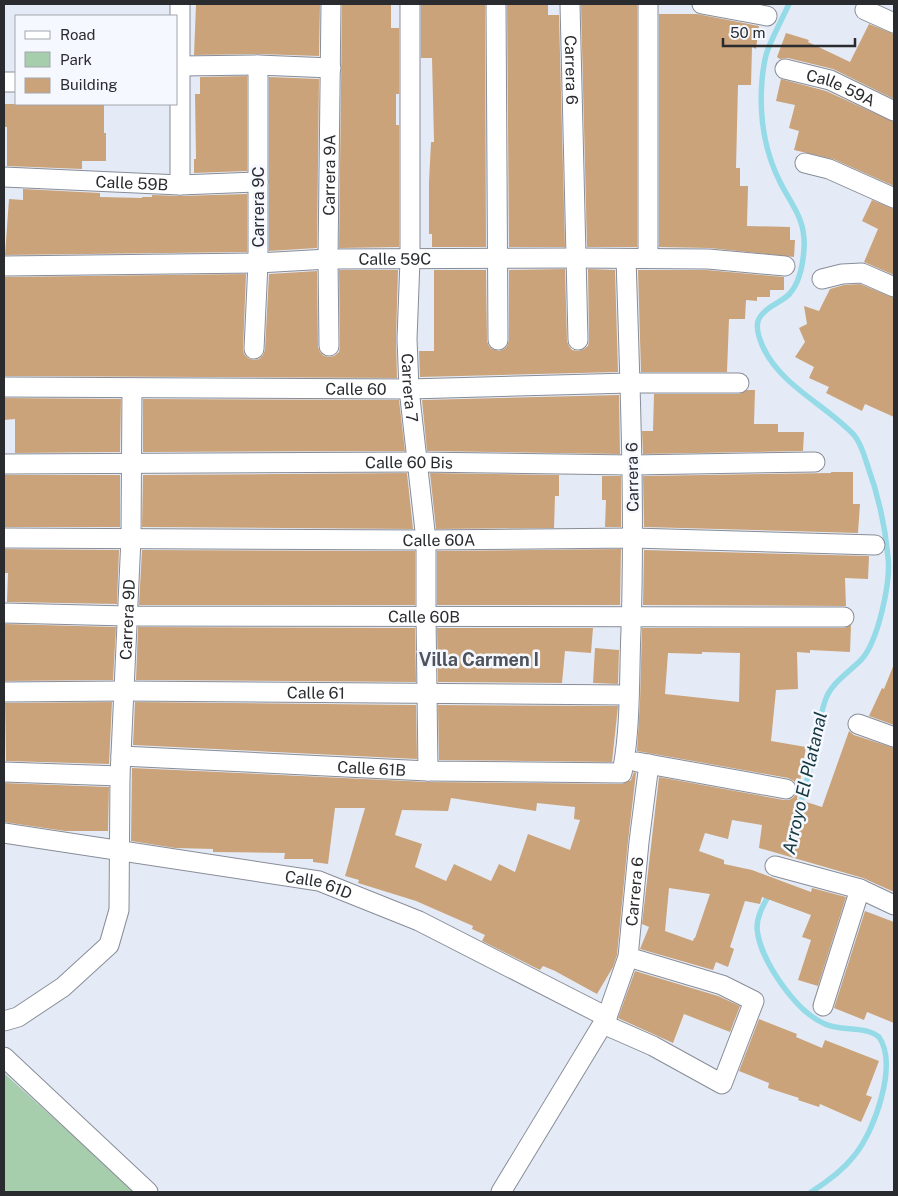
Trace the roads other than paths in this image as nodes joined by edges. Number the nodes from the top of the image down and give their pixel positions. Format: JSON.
{"nodes":[{"id":1,"x":180,"y":4,"type":"edge"},
{"id":2,"x":331,"y":4,"type":"edge"},
{"id":3,"x":410,"y":4,"type":"edge"},
{"id":4,"x":496,"y":4,"type":"edge"},
{"id":5,"x":570,"y":4,"type":"edge"},
{"id":6,"x":648,"y":4,"type":"edge"},
{"id":7,"x":702,"y":4,"type":"edge"},
{"id":8,"x":872,"y":9,"type":"edge"},
{"id":9,"x":767,"y":16,"type":"dead end"},
{"id":10,"x":894,"y":23,"type":"edge"},
{"id":11,"x":258,"y":65,"type":"junction"},
{"id":12,"x":180,"y":66,"type":"junction"},
{"id":13,"x":331,"y":68,"type":"junction"},
{"id":14,"x":785,"y":69,"type":"dead end"},
{"id":15,"x":894,"y":111,"type":"edge"},
{"id":16,"x":805,"y":163,"type":"dead end"},
{"id":17,"x":4,"y":177,"type":"edge"},
{"id":18,"x":258,"y":182,"type":"junction"},
{"id":19,"x":180,"y":185,"type":"junction"},
{"id":20,"x":894,"y":198,"type":"edge"},
{"id":21,"x":576,"y":258,"type":"junction"},
{"id":22,"x":648,"y":258,"type":"junction"},
{"id":23,"x":328,"y":259,"type":"junction"},
{"id":24,"x":499,"y":259,"type":"junction"},
{"id":25,"x":626,"y":259,"type":"junction"},
{"id":26,"x":410,"y":260,"type":"junction"},
{"id":27,"x":258,"y":263,"type":"junction"},
{"id":28,"x":4,"y":266,"type":"edge"},
{"id":29,"x":785,"y":266,"type":"dead end"},
{"id":30,"x":822,"y":279,"type":"dead end"},
{"id":31,"x":894,"y":287,"type":"edge"},
{"id":32,"x":498,"y":340,"type":"dead end"},
{"id":33,"x":578,"y":340,"type":"dead end"},
{"id":34,"x":330,"y":346,"type":"dead end"},
{"id":35,"x":254,"y":348,"type":"dead end"},
{"id":36,"x":630,"y":383,"type":"junction"},
{"id":37,"x":739,"y":383,"type":"dead end"},
{"id":38,"x":4,"y":388,"type":"edge"},
{"id":39,"x":132,"y":388,"type":"junction"},
{"id":40,"x":409,"y":389,"type":"junction"},
{"id":41,"x":417,"y":462,"type":"junction"},
{"id":42,"x":815,"y":462,"type":"dead end"},
{"id":43,"x":132,"y":463,"type":"junction"},
{"id":44,"x":4,"y":464,"type":"edge"},
{"id":45,"x":632,"y":465,"type":"junction"},
{"id":46,"x":4,"y":538,"type":"edge"},
{"id":47,"x":131,"y":538,"type":"junction"},
{"id":48,"x":633,"y":538,"type":"junction"},
{"id":49,"x":426,"y":540,"type":"junction"},
{"id":50,"x":875,"y":545,"type":"dead end"},
{"id":51,"x":4,"y":613,"type":"edge"},
{"id":52,"x":128,"y":616,"type":"junction"},
{"id":53,"x":426,"y":616,"type":"junction"},
{"id":54,"x":631,"y":618,"type":"junction"},
{"id":55,"x":844,"y":618,"type":"dead end"},
{"id":56,"x":123,"y":691,"type":"junction"},
{"id":57,"x":4,"y":692,"type":"edge"},
{"id":58,"x":427,"y":694,"type":"junction"},
{"id":59,"x":629,"y":695,"type":"junction"},
{"id":60,"x":858,"y":724,"type":"dead end"},
{"id":61,"x":894,"y":737,"type":"edge"},
{"id":62,"x":121,"y":756,"type":"junction"},
{"id":63,"x":649,"y":764,"type":"junction"},
{"id":64,"x":624,"y":767,"type":"junction"},
{"id":65,"x":428,"y":771,"type":"junction"},
{"id":66,"x":4,"y":772,"type":"edge"},
{"id":67,"x":120,"y":776,"type":"junction"},
{"id":68,"x":786,"y":789,"type":"dead end"},
{"id":69,"x":4,"y":833,"type":"edge"},
{"id":70,"x":120,"y":850,"type":"junction"},
{"id":71,"x":775,"y":866,"type":"dead end"},
{"id":72,"x":860,"y":889,"type":"junction"},
{"id":73,"x":894,"y":905,"type":"edge"},
{"id":74,"x":628,"y":957,"type":"junction"},
{"id":75,"x":823,"y":1006,"type":"dead end"},
{"id":76,"x":605,"y":1020,"type":"junction"},
{"id":77,"x":4,"y":1021,"type":"edge"},
{"id":78,"x":4,"y":1057,"type":"edge"},
{"id":79,"x":148,"y":1192,"type":"edge"},
{"id":80,"x":501,"y":1192,"type":"edge"}],
"edges":[{"from":1,"to":12,"type":"street"},
{"from":2,"to":13,"type":"street","name":"Carrera 9A"},
{"from":3,"to":26,"type":"street","name":"Carrera 7"},
{"from":4,"to":24,"type":"street"},
{"from":5,"to":21,"type":"street","name":"Carrera 6"},
{"from":6,"to":22,"type":"street"},
{"from":7,"to":9,"type":"street"},
{"from":8,"to":10,"type":"street"},
{"from":11,"to":12,"type":"street"},
{"from":11,"to":13,"type":"street"},
{"from":11,"to":18,"type":"street","name":"Carrera 9C"},
{"from":12,"to":19,"type":"street"},
{"from":13,"to":23,"type":"street","name":"Carrera 9A"},
{"from":14,"to":15,"type":"street","name":"Calle 59A"},
{"from":16,"to":20,"type":"street"},
{"from":17,"to":19,"type":"street","name":"Calle 59B"},
{"from":18,"to":19,"type":"street","name":"Calle 59B"},
{"from":18,"to":27,"type":"street","name":"Carrera 9C"},
{"from":21,"to":24,"type":"street","name":"Calle 59C"},
{"from":21,"to":25,"type":"street","name":"Calle 59C"},
{"from":21,"to":33,"type":"street","name":"Carrera 6"},
{"from":22,"to":25,"type":"street","name":"Calle 59C"},
{"from":22,"to":29,"type":"street","name":"Calle 59C"},
{"from":23,"to":26,"type":"street","name":"Calle 59C"},
{"from":23,"to":27,"type":"street","name":"Calle 59C"},
{"from":23,"to":34,"type":"street","name":"Carrera 9A"},
{"from":24,"to":26,"type":"street","name":"Calle 59C"},
{"from":24,"to":32,"type":"street"},
{"from":25,"to":36,"type":"street","name":"Carrera 6"},
{"from":26,"to":40,"type":"street","name":"Carrera 7"},
{"from":27,"to":28,"type":"street","name":"Calle 59C"},
{"from":27,"to":35,"type":"street","name":"Carrera 9C"},
{"from":30,"to":31,"type":"street"},
{"from":36,"to":37,"type":"street","name":"Calle 60"},
{"from":36,"to":40,"type":"street","name":"Calle 60"},
{"from":36,"to":45,"type":"street","name":"Carrera 6"},
{"from":38,"to":39,"type":"street","name":"Calle 60"},
{"from":39,"to":40,"type":"street","name":"Calle 60"},
{"from":39,"to":43,"type":"street","name":"Carrera 9D"},
{"from":40,"to":41,"type":"street","name":"Carrera 7"},
{"from":41,"to":43,"type":"street","name":"Calle 60 Bis"},
{"from":41,"to":45,"type":"street","name":"Calle 60 Bis"},
{"from":41,"to":49,"type":"street","name":"Carrera 7"},
{"from":42,"to":45,"type":"street","name":"Calle 60 Bis"},
{"from":43,"to":44,"type":"street","name":"Calle 60 Bis"},
{"from":43,"to":47,"type":"street","name":"Carrera 9D"},
{"from":45,"to":48,"type":"street","name":"Carrera 6"},
{"from":46,"to":47,"type":"street","name":"Calle 60A"},
{"from":47,"to":49,"type":"street","name":"Calle 60A"},
{"from":47,"to":52,"type":"street","name":"Carrera 9D"},
{"from":48,"to":49,"type":"street","name":"Calle 60A"},
{"from":48,"to":50,"type":"street","name":"Calle 60A"},
{"from":48,"to":54,"type":"street","name":"Carrera 6"},
{"from":49,"to":53,"type":"street","name":"Carrera 7"},
{"from":51,"to":52,"type":"street","name":"Calle 60B"},
{"from":52,"to":53,"type":"street","name":"Calle 60B"},
{"from":52,"to":56,"type":"street","name":"Carrera 9D"},
{"from":53,"to":54,"type":"street","name":"Calle 60B"},
{"from":53,"to":58,"type":"street","name":"Carrera 7"},
{"from":54,"to":55,"type":"street","name":"Calle 60B"},
{"from":54,"to":59,"type":"street","name":"Carrera 6"},
{"from":56,"to":57,"type":"street","name":"Calle 61"},
{"from":56,"to":58,"type":"street","name":"Calle 61"},
{"from":56,"to":62,"type":"street","name":"Carrera 9D"},
{"from":58,"to":59,"type":"street","name":"Calle 61"},
{"from":58,"to":65,"type":"street","name":"Carrera 7"},
{"from":59,"to":64,"type":"street","name":"Carrera 6"},
{"from":60,"to":61,"type":"street"},
{"from":62,"to":65,"type":"street","name":"Calle 61B"},
{"from":62,"to":67,"type":"street","name":"Carrera 9D"},
{"from":63,"to":64,"type":"street","name":"Calle 61B"},
{"from":63,"to":68,"type":"street","name":"Calle 61B"},
{"from":63,"to":74,"type":"street","name":"Carrera 6"},
{"from":64,"to":65,"type":"street","name":"Calle 61B"},
{"from":66,"to":67,"type":"street"},
{"from":67,"to":70,"type":"street","name":"Carrera 9D"},
{"from":69,"to":70,"type":"street","name":"Calle 61D"},
{"from":70,"to":76,"type":"street","name":"Calle 61D"},
{"from":70,"to":77,"type":"street","name":"Carrera 9D"},
{"from":71,"to":72,"type":"street"},
{"from":72,"to":73,"type":"street"},
{"from":72,"to":75,"type":"street"},
{"from":74,"to":76,"type":"street","name":"Carrera 6"},
{"from":74,"to":76,"type":"street","name":"Calle 61D"},
{"from":76,"to":80,"type":"street","name":"Carrera 6"},
{"from":78,"to":79,"type":"street"}]}
